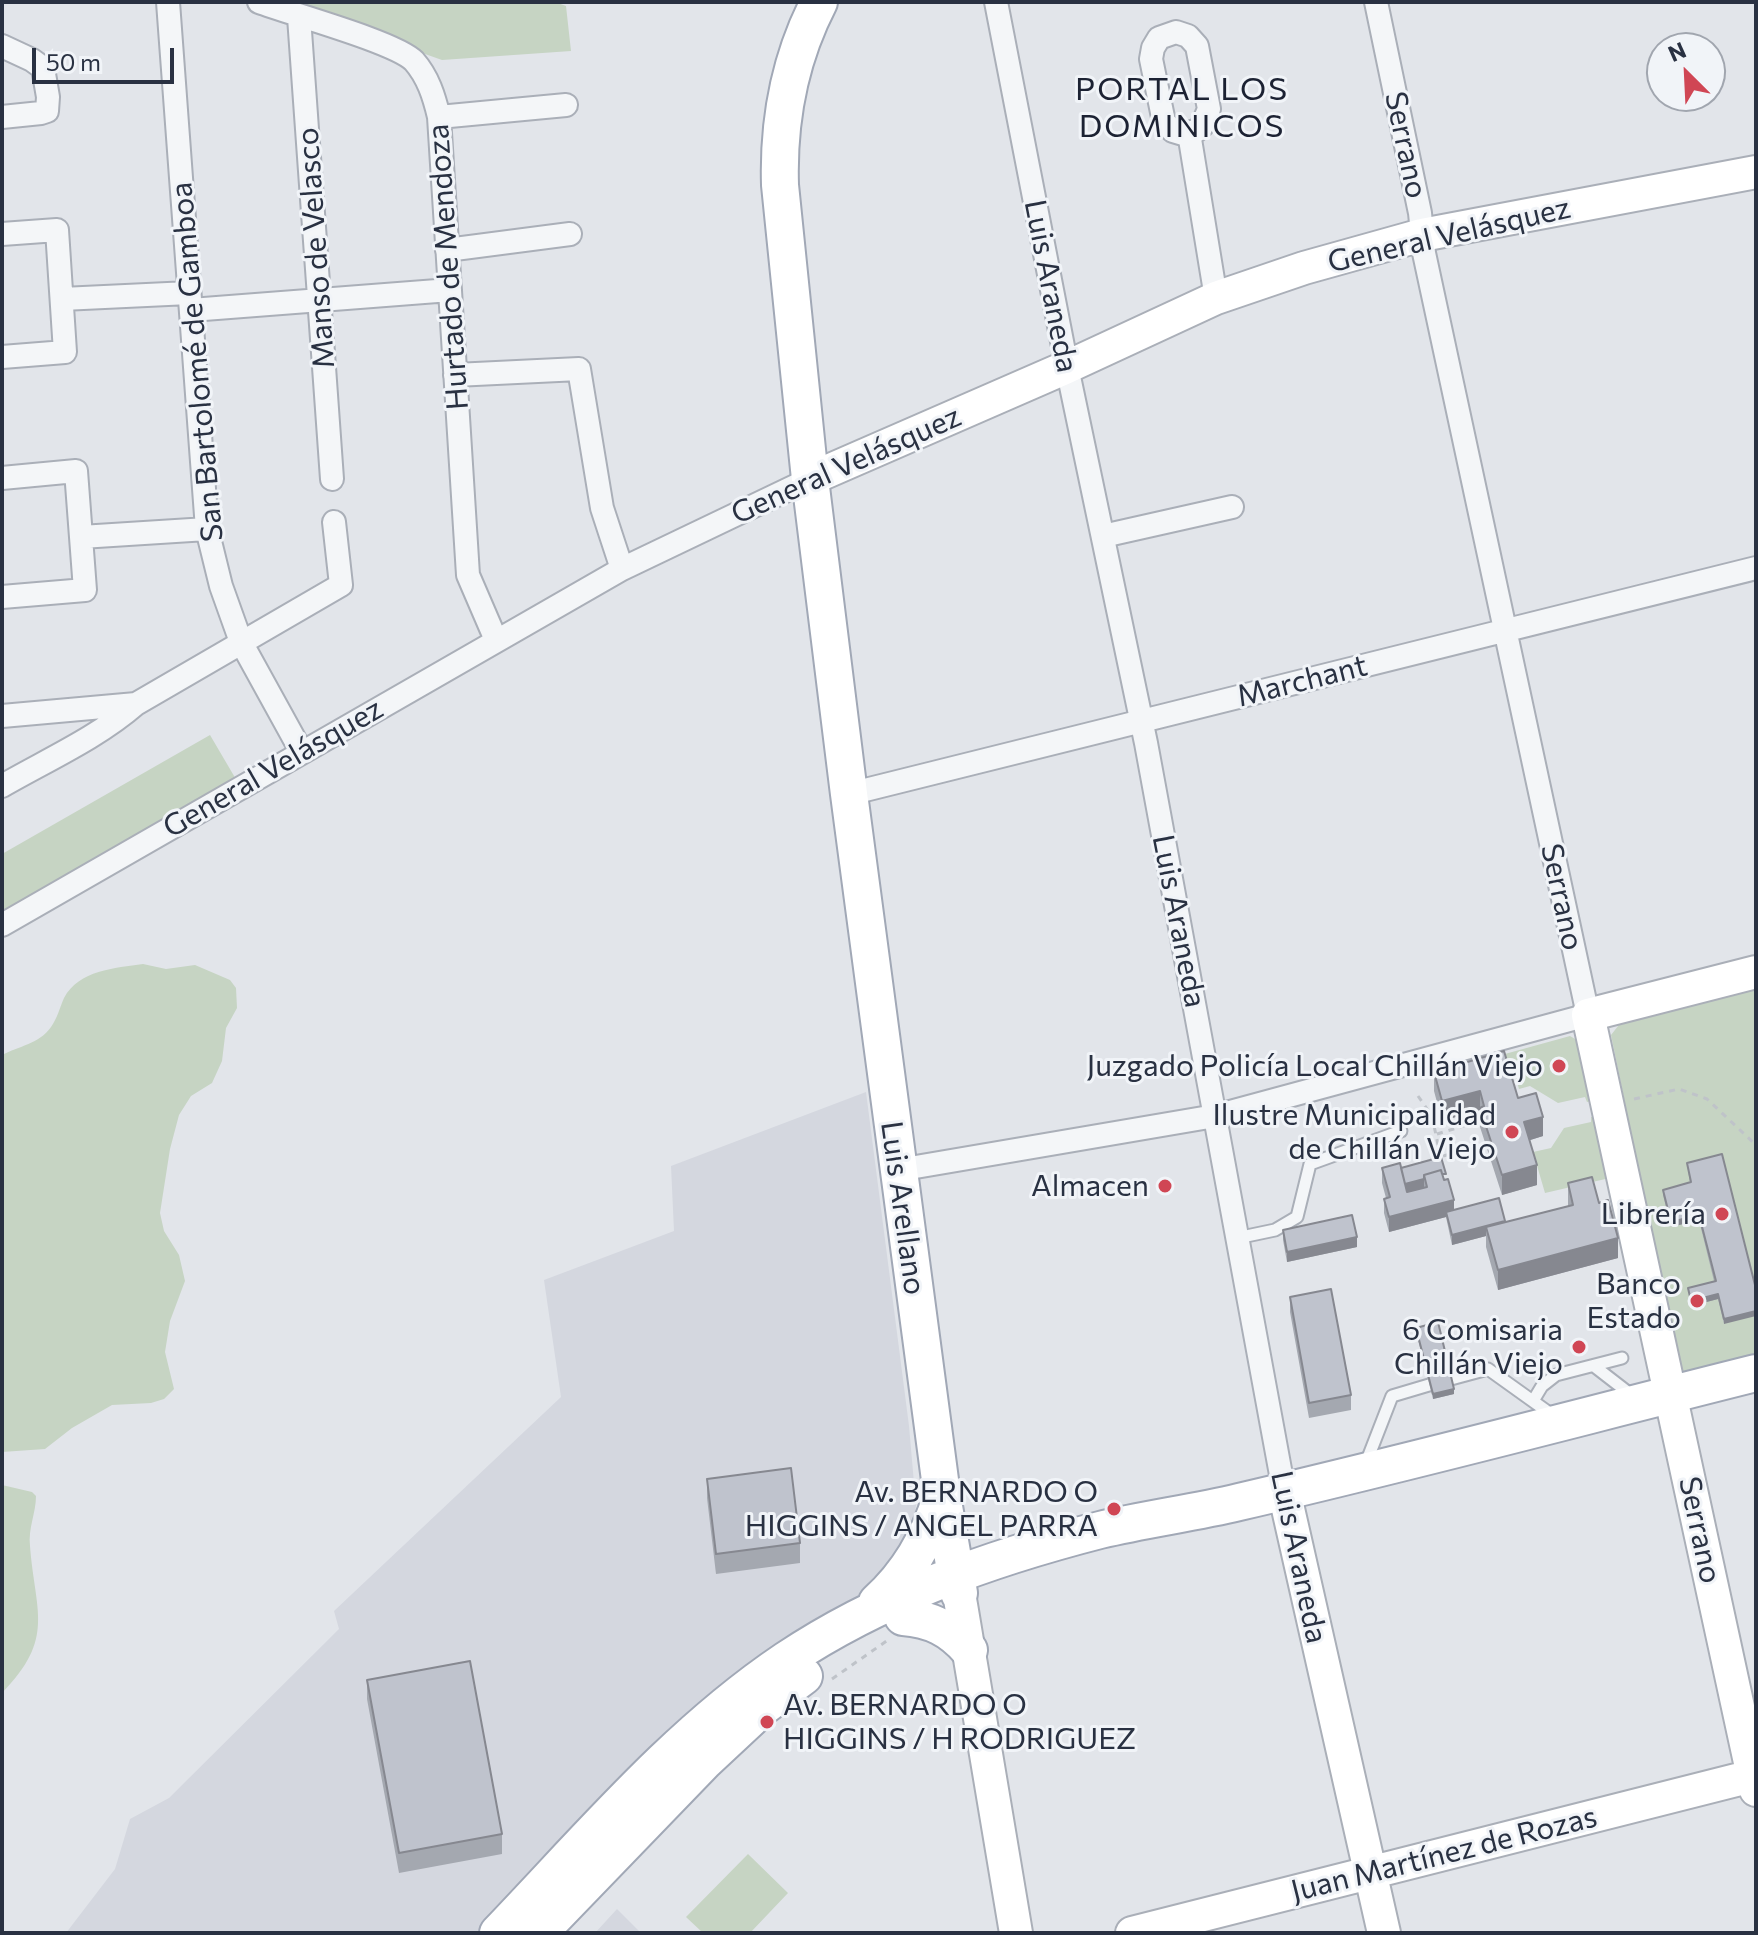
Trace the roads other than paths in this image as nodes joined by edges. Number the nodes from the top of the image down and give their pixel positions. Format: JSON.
{"nodes":[{"id":1,"x":168,"y":2,"type":"edge"},
{"id":2,"x":259,"y":2,"type":"edge"},
{"id":3,"x":819,"y":2,"type":"edge"},
{"id":4,"x":996,"y":2,"type":"edge"},
{"id":5,"x":1376,"y":2,"type":"edge"},
{"id":6,"x":299,"y":17,"type":"junction"},
{"id":7,"x":2,"y":46,"type":"edge"},
{"id":8,"x":566,"y":105,"type":"dead end"},
{"id":9,"x":2,"y":117,"type":"edge"},
{"id":10,"x":439,"y":117,"type":"junction"},
{"id":11,"x":1189,"y":133,"type":"dead end"},
{"id":12,"x":1756,"y":172,"type":"edge"},
{"id":13,"x":2,"y":234,"type":"edge"},
{"id":14,"x":570,"y":234,"type":"dead end"},
{"id":15,"x":1422,"y":235,"type":"junction"},
{"id":16,"x":447,"y":250,"type":"junction"},
{"id":17,"x":450,"y":290,"type":"junction"},
{"id":18,"x":1216,"y":298,"type":"junction"},
{"id":19,"x":62,"y":299,"type":"junction"},
{"id":20,"x":319,"y":300,"type":"junction"},
{"id":21,"x":190,"y":302,"type":"junction"},
{"id":22,"x":2,"y":357,"type":"edge"},
{"id":23,"x":1067,"y":367,"type":"junction"},
{"id":24,"x":455,"y":375,"type":"junction"},
{"id":25,"x":2,"y":478,"type":"edge"},
{"id":26,"x":332,"y":479,"type":"dead end"},
{"id":27,"x":810,"y":479,"type":"junction"},
{"id":28,"x":1232,"y":507,"type":"dead end"},
{"id":29,"x":334,"y":522,"type":"dead end"},
{"id":30,"x":207,"y":529,"type":"junction"},
{"id":31,"x":1103,"y":536,"type":"junction"},
{"id":32,"x":81,"y":537,"type":"junction"},
{"id":33,"x":1756,"y":568,"type":"edge"},
{"id":34,"x":622,"y":569,"type":"junction"},
{"id":35,"x":2,"y":597,"type":"edge"},
{"id":36,"x":1505,"y":631,"type":"junction"},
{"id":37,"x":496,"y":640,"type":"junction"},
{"id":38,"x":241,"y":642,"type":"junction"},
{"id":39,"x":136,"y":704,"type":"junction"},
{"id":40,"x":63,"y":711,"type":"junction"},
{"id":41,"x":2,"y":716,"type":"edge"},
{"id":42,"x":1141,"y":722,"type":"junction"},
{"id":43,"x":67,"y":748,"type":"junction"},
{"id":44,"x":301,"y":751,"type":"junction"},
{"id":45,"x":2,"y":786,"type":"edge"},
{"id":46,"x":849,"y":794,"type":"junction"},
{"id":47,"x":2,"y":925,"type":"edge"},
{"id":48,"x":1756,"y":972,"type":"edge"},
{"id":49,"x":1588,"y":1015,"type":"junction"},
{"id":50,"x":1215,"y":1116,"type":"junction"},
{"id":51,"x":1401,"y":1131,"type":"dead end"},
{"id":52,"x":898,"y":1170,"type":"junction"},
{"id":53,"x":1237,"y":1238,"type":"junction"},
{"id":54,"x":1622,"y":1358,"type":"dead end"},
{"id":55,"x":1594,"y":1366,"type":"junction"},
{"id":56,"x":1756,"y":1373,"type":"edge"},
{"id":57,"x":1451,"y":1379,"type":"edge"},
{"id":58,"x":1429,"y":1385,"type":"edge"},
{"id":59,"x":1656,"y":1398,"type":"junction"},
{"id":60,"x":1533,"y":1401,"type":"junction"},
{"id":61,"x":1562,"y":1422,"type":"junction"},
{"id":62,"x":1362,"y":1471,"type":"junction"},
{"id":63,"x":1284,"y":1491,"type":"junction"},
{"id":64,"x":942,"y":1495,"type":"junction"},
{"id":65,"x":958,"y":1584,"type":"junction"},
{"id":66,"x":903,"y":1617,"type":"junction"},
{"id":67,"x":855,"y":1618,"type":"junction"},
{"id":68,"x":969,"y":1650,"type":"junction"},
{"id":69,"x":1755,"y":1780,"type":"edge"},
{"id":70,"x":1370,"y":1873,"type":"junction"},
{"id":71,"x":498,"y":1933,"type":"edge"},
{"id":72,"x":539,"y":1933,"type":"edge"},
{"id":73,"x":1016,"y":1933,"type":"edge"},
{"id":74,"x":1132,"y":1933,"type":"edge"},
{"id":75,"x":1384,"y":1933,"type":"edge"}],
"edges":[{"from":1,"to":21,"type":"street","name":"San Bartolomé de Gamboa"},
{"from":2,"to":6,"type":"street","name":"Hurtado de Mendoza"},
{"from":3,"to":27,"type":"main road","name":"Luis Arellano"},
{"from":4,"to":23,"type":"street","name":"Luis Araneda"},
{"from":5,"to":15,"type":"street","name":"Serrano"},
{"from":6,"to":10,"type":"street","name":"Hurtado de Mendoza"},
{"from":6,"to":20,"type":"street","name":"Manso de Velasco"},
{"from":7,"to":9,"type":"street"},
{"from":8,"to":10,"type":"street"},
{"from":10,"to":16,"type":"street","name":"Hurtado de Mendoza"},
{"from":11,"to":18,"type":"street"},
{"from":12,"to":15,"type":"street","name":"General Velásquez"},
{"from":13,"to":19,"type":"street"},
{"from":14,"to":16,"type":"street"},
{"from":15,"to":18,"type":"street","name":"General Velásquez"},
{"from":15,"to":36,"type":"street","name":"Serrano"},
{"from":16,"to":17,"type":"street","name":"Hurtado de Mendoza"},
{"from":17,"to":20,"type":"street"},
{"from":17,"to":24,"type":"street","name":"Hurtado de Mendoza"},
{"from":18,"to":23,"type":"street","name":"General Velásquez"},
{"from":19,"to":21,"type":"street"},
{"from":19,"to":22,"type":"street"},
{"from":20,"to":21,"type":"street"},
{"from":20,"to":26,"type":"street","name":"Manso de Velasco"},
{"from":21,"to":30,"type":"street","name":"San Bartolomé de Gamboa"},
{"from":23,"to":27,"type":"street","name":"General Velásquez"},
{"from":23,"to":31,"type":"street","name":"Luis Araneda"},
{"from":24,"to":34,"type":"street"},
{"from":24,"to":37,"type":"street","name":"Hurtado de Mendoza"},
{"from":25,"to":32,"type":"street"},
{"from":27,"to":34,"type":"street","name":"General Velásquez"},
{"from":27,"to":46,"type":"main road","name":"Luis Arellano"},
{"from":28,"to":31,"type":"street"},
{"from":29,"to":38,"type":"street"},
{"from":30,"to":32,"type":"street"},
{"from":30,"to":38,"type":"street","name":"San Bartolomé de Gamboa"},
{"from":31,"to":42,"type":"street","name":"Luis Araneda"},
{"from":32,"to":35,"type":"street"},
{"from":33,"to":36,"type":"street","name":"Marchant"},
{"from":34,"to":37,"type":"street","name":"General Velásquez"},
{"from":36,"to":42,"type":"street","name":"Marchant"},
{"from":36,"to":49,"type":"street","name":"Serrano"},
{"from":37,"to":44,"type":"street","name":"General Velásquez"},
{"from":38,"to":39,"type":"street"},
{"from":38,"to":44,"type":"street","name":"San Bartolomé de Gamboa"},
{"from":39,"to":40,"type":"street"},
{"from":39,"to":43,"type":"street"},
{"from":40,"to":41,"type":"street"},
{"from":40,"to":43,"type":"street"},
{"from":42,"to":46,"type":"street","name":"Marchant"},
{"from":42,"to":50,"type":"street","name":"Luis Araneda"},
{"from":43,"to":45,"type":"street"},
{"from":44,"to":47,"type":"street","name":"General Velásquez"},
{"from":46,"to":52,"type":"main road","name":"Luis Arellano"},
{"from":48,"to":49,"type":"street"},
{"from":49,"to":50,"type":"street"},
{"from":49,"to":59,"type":"street","name":"Serrano"},
{"from":50,"to":52,"type":"street"},
{"from":50,"to":53,"type":"street","name":"Luis Araneda"},
{"from":51,"to":53,"type":"lane"},
{"from":52,"to":64,"type":"main road","name":"Luis Arellano"},
{"from":53,"to":63,"type":"street","name":"Luis Araneda"},
{"from":54,"to":55,"type":"lane"},
{"from":55,"to":59,"type":"lane"},
{"from":55,"to":60,"type":"lane"},
{"from":56,"to":59,"type":"main road"},
{"from":57,"to":60,"type":"lane"},
{"from":58,"to":62,"type":"lane"},
{"from":59,"to":61,"type":"main road"},
{"from":59,"to":69,"type":"street","name":"Serrano"},
{"from":60,"to":61,"type":"lane"},
{"from":61,"to":62,"type":"main road"},
{"from":62,"to":63,"type":"main road"},
{"from":63,"to":65,"type":"main road"},
{"from":63,"to":70,"type":"street","name":"Luis Araneda"},
{"from":64,"to":65,"type":"main road","name":"Luis Arellano"},
{"from":64,"to":67,"type":"main road"},
{"from":65,"to":66,"type":"main road"},
{"from":65,"to":67,"type":"main road"},
{"from":65,"to":68,"type":"street","name":"Luis Arellano"},
{"from":66,"to":68,"type":"main road"},
{"from":66,"to":72,"type":"main road"},
{"from":67,"to":71,"type":"main road"},
{"from":68,"to":73,"type":"street","name":"Luis Arellano"},
{"from":69,"to":70,"type":"street","name":"Juan Martínez de Rozas"},
{"from":70,"to":74,"type":"street","name":"Juan Martínez de Rozas"},
{"from":70,"to":75,"type":"street","name":"Luis Araneda"}]}
